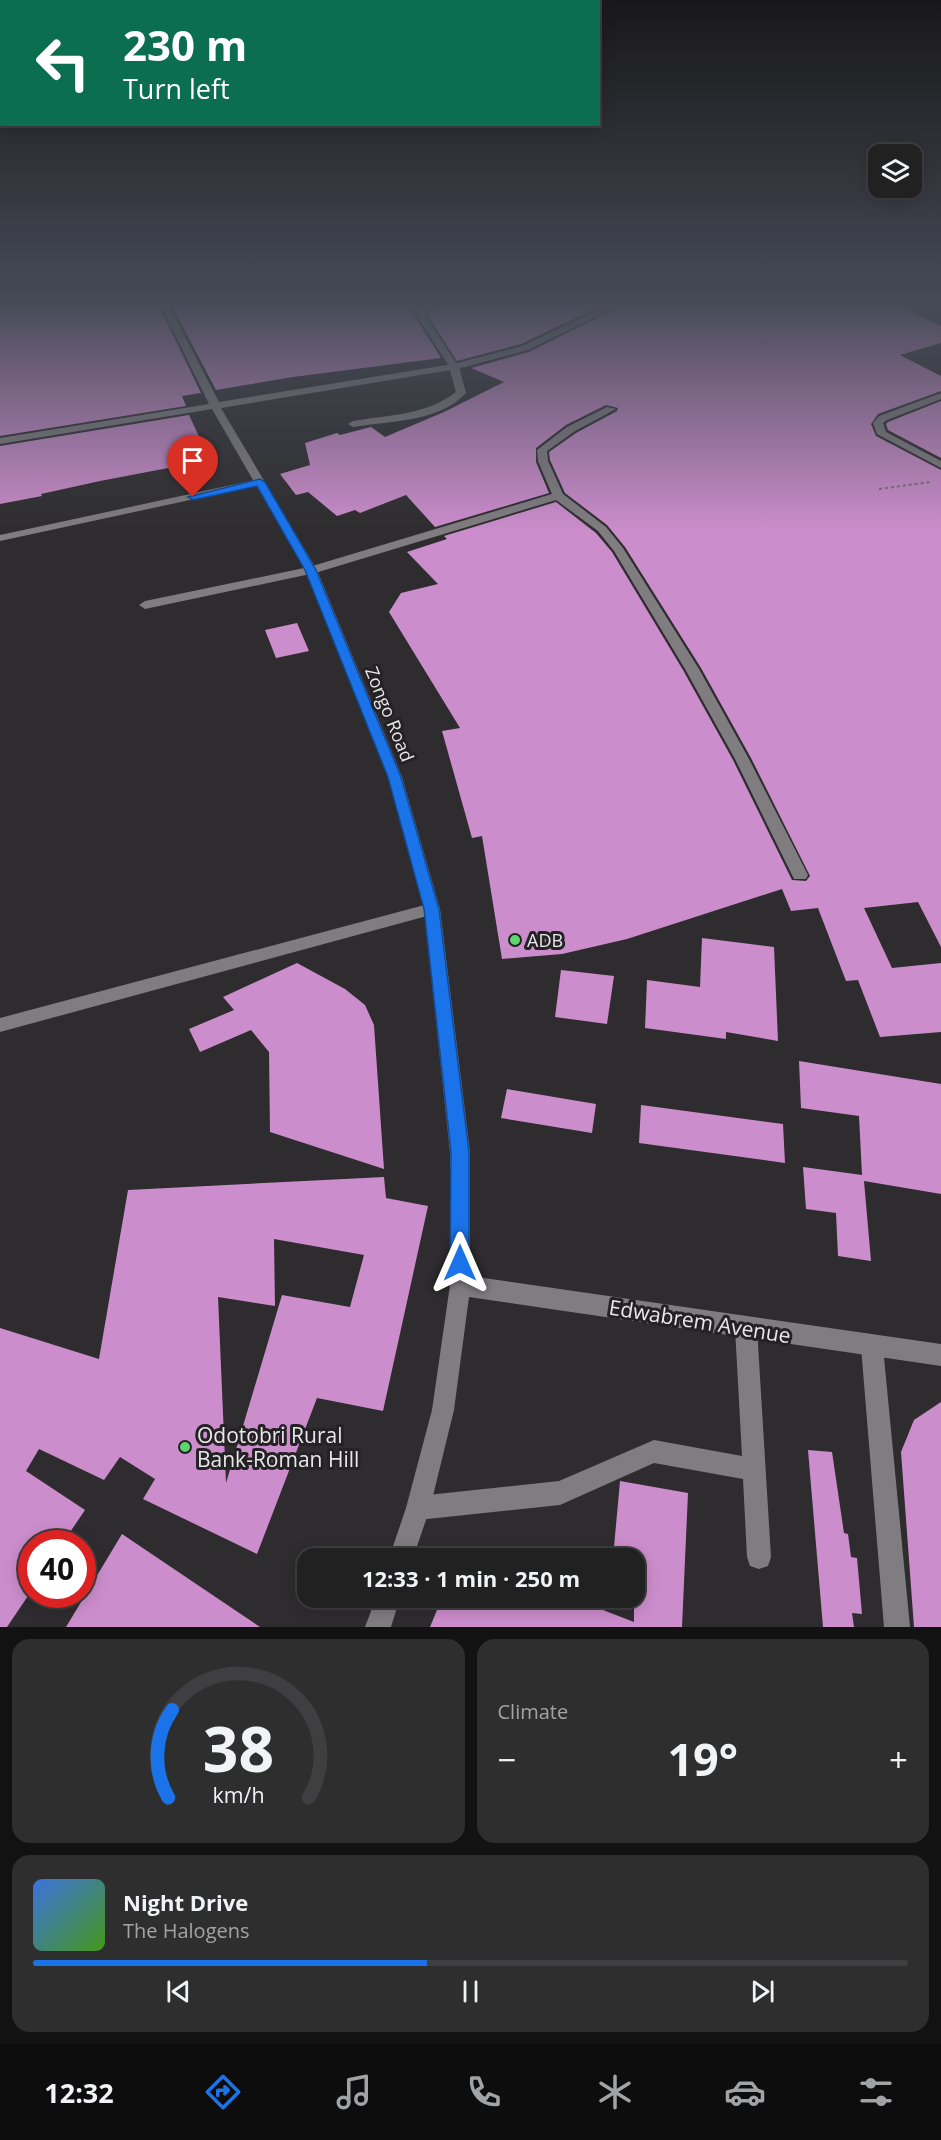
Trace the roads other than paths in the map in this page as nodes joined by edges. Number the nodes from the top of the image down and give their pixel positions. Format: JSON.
{"nodes":[{"id":1,"x":202,"y":380,"type":"edge"},
{"id":2,"x":377,"y":380,"type":"edge"},
{"id":3,"x":457,"y":380,"type":"edge"},
{"id":4,"x":941,"y":396,"type":"edge"},
{"id":5,"x":216,"y":407,"type":"junction"},
{"id":6,"x":611,"y":409,"type":"dead end"},
{"id":7,"x":353,"y":424,"type":"dead end"},
{"id":8,"x":0,"y":441,"type":"edge"},
{"id":9,"x":941,"y":465,"type":"edge"},
{"id":10,"x":260,"y":482,"type":"junction"},
{"id":11,"x":558,"y":496,"type":"junction"},
{"id":12,"x":0,"y":538,"type":"edge"},
{"id":13,"x":311,"y":570,"type":"junction"},
{"id":14,"x":144,"y":604,"type":"dead end"},
{"id":15,"x":800,"y":875,"type":"dead end"},
{"id":16,"x":432,"y":909,"type":"junction"},
{"id":17,"x":0,"y":1025,"type":"edge"},
{"id":18,"x":460,"y":1285,"type":"junction"},
{"id":19,"x":746,"y":1328,"type":"junction"},
{"id":20,"x":872,"y":1347,"type":"junction"},
{"id":21,"x":941,"y":1355,"type":"edge"},
{"id":22,"x":754,"y":1470,"type":"junction"},
{"id":23,"x":418,"y":1508,"type":"junction"},
{"id":24,"x":404,"y":1548,"type":"edge"},
{"id":25,"x":759,"y":1557,"type":"dead end"},
{"id":26,"x":385,"y":1608,"type":"edge"},
{"id":27,"x":378,"y":1627,"type":"edge"},
{"id":28,"x":897,"y":1627,"type":"edge"}],
"edges":[{"from":1,"to":5,"type":"street","name":"Zongo Road"},
{"from":2,"to":5,"type":"street"},
{"from":3,"to":7,"type":"street"},
{"from":4,"to":9,"type":"street"},
{"from":5,"to":8,"type":"street"},
{"from":5,"to":10,"type":"street","name":"Zongo Road"},
{"from":6,"to":11,"type":"street"},
{"from":10,"to":12,"type":"street"},
{"from":10,"to":13,"type":"street","name":"Zongo Road"},
{"from":11,"to":13,"type":"street"},
{"from":11,"to":15,"type":"street"},
{"from":13,"to":14,"type":"street"},
{"from":13,"to":16,"type":"street","name":"Zongo Road"},
{"from":16,"to":17,"type":"street"},
{"from":16,"to":18,"type":"street","name":"Zongo Road"},
{"from":18,"to":19,"type":"street","name":"Edwabrem Avenue"},
{"from":18,"to":23,"type":"street","name":"Zongo Road"},
{"from":19,"to":20,"type":"street","name":"Edwabrem Avenue"},
{"from":19,"to":22,"type":"street"},
{"from":20,"to":21,"type":"street","name":"Edwabrem Avenue"},
{"from":20,"to":28,"type":"street"},
{"from":22,"to":23,"type":"street"},
{"from":22,"to":25,"type":"street"},
{"from":23,"to":24,"type":"street","name":"Zongo Road"},
{"from":26,"to":27,"type":"street"}]}
